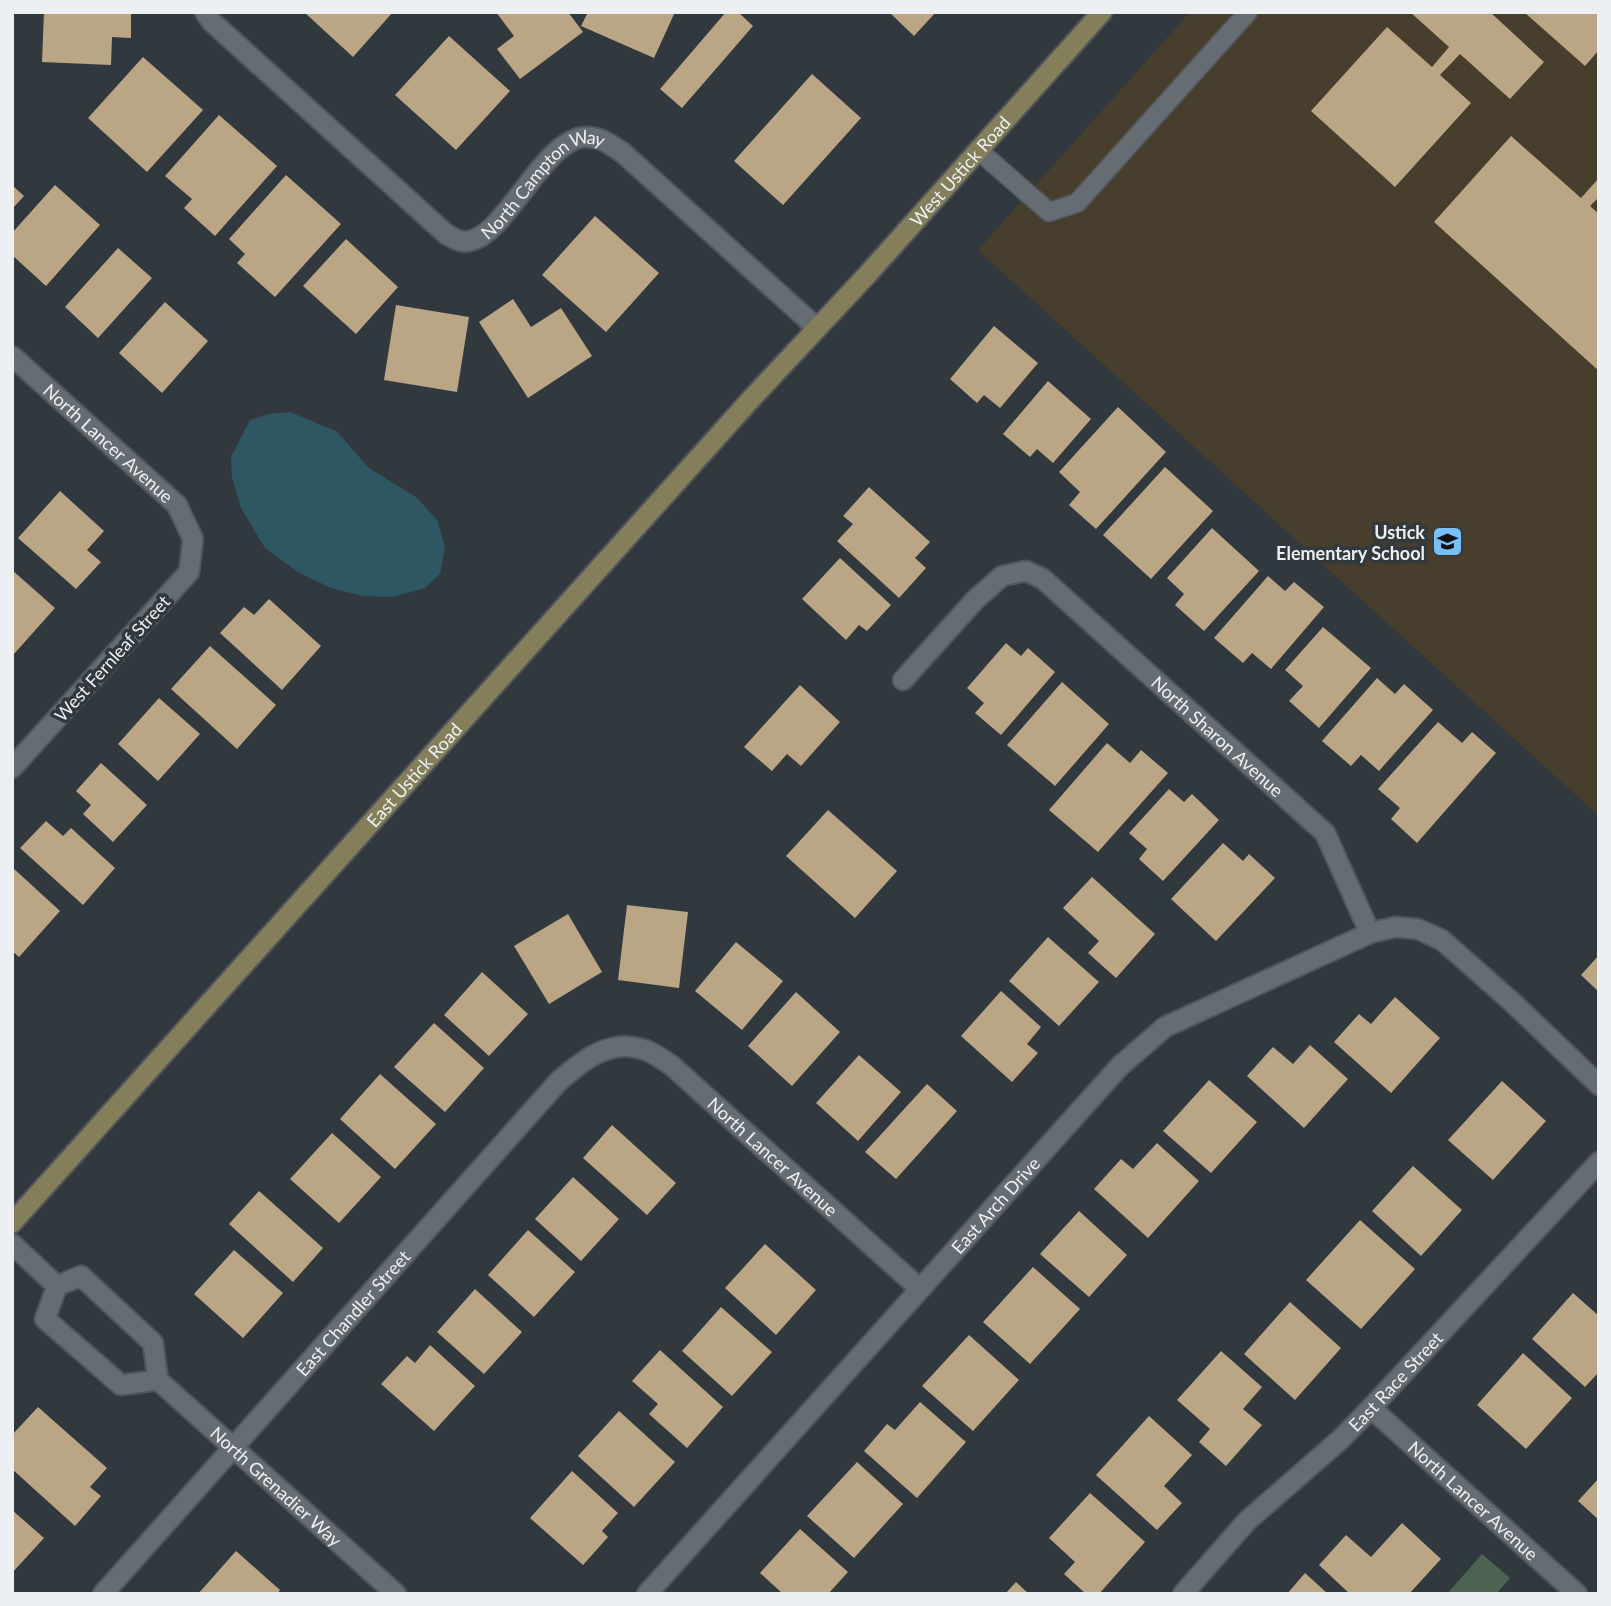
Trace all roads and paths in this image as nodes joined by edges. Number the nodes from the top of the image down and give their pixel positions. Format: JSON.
{"nodes":[{"id":1,"x":205,"y":12,"type":"edge"},
{"id":2,"x":1102,"y":12,"type":"edge"},
{"id":3,"x":1248,"y":12,"type":"edge"},
{"id":4,"x":978,"y":150,"type":"junction"},
{"id":5,"x":817,"y":328,"type":"junction"},
{"id":6,"x":12,"y":356,"type":"edge"},
{"id":7,"x":193,"y":539,"type":"joint"},
{"id":8,"x":903,"y":680,"type":"dead end"},
{"id":9,"x":12,"y":768,"type":"edge"},
{"id":10,"x":1370,"y":933,"type":"junction"},
{"id":11,"x":614,"y":1046,"type":"joint"},
{"id":12,"x":1599,"y":1085,"type":"edge"},
{"id":13,"x":1599,"y":1162,"type":"edge"},
{"id":14,"x":12,"y":1223,"type":"edge"},
{"id":15,"x":12,"y":1244,"type":"edge"},
{"id":16,"x":57,"y":1286,"type":"junction"},
{"id":17,"x":920,"y":1289,"type":"junction"},
{"id":18,"x":158,"y":1380,"type":"junction"},
{"id":19,"x":1371,"y":1408,"type":"junction"},
{"id":20,"x":233,"y":1447,"type":"junction"},
{"id":21,"x":103,"y":1594,"type":"edge"},
{"id":22,"x":396,"y":1594,"type":"edge"},
{"id":23,"x":647,"y":1594,"type":"edge"},
{"id":24,"x":1183,"y":1594,"type":"edge"},
{"id":25,"x":1577,"y":1594,"type":"edge"}],
"edges":[{"from":1,"to":5,"type":"street","name":"North Campton Way"},
{"from":2,"to":4,"type":"main road","name":"West Ustick Road"},
{"from":3,"to":4,"type":"lane"},
{"from":4,"to":5,"type":"main road","name":"West Ustick Road"},
{"from":5,"to":14,"type":"main road","name":"East Ustick Road"},
{"from":6,"to":7,"type":"street","name":"North Lancer Avenue"},
{"from":7,"to":9,"type":"street","name":"West Fernleaf Street"},
{"from":8,"to":10,"type":"street","name":"North Sharon Avenue"},
{"from":10,"to":12,"type":"street","name":"East Arch Drive"},
{"from":10,"to":17,"type":"street","name":"East Arch Drive"},
{"from":11,"to":17,"type":"street","name":"North Lancer Avenue"},
{"from":11,"to":20,"type":"street","name":"East Chandler Street"},
{"from":13,"to":19,"type":"street","name":"East Race Street"},
{"from":15,"to":16,"type":"street"},
{"from":16,"to":18,"type":"street"},
{"from":16,"to":18,"type":"street"},
{"from":17,"to":23,"type":"street","name":"East Arch Drive"},
{"from":18,"to":20,"type":"street","name":"North Grenadier Way"},
{"from":19,"to":24,"type":"street","name":"East Race Street"},
{"from":19,"to":25,"type":"street","name":"North Lancer Avenue"},
{"from":20,"to":21,"type":"street","name":"East Chandler Street"},
{"from":20,"to":22,"type":"street","name":"North Grenadier Way"}]}
